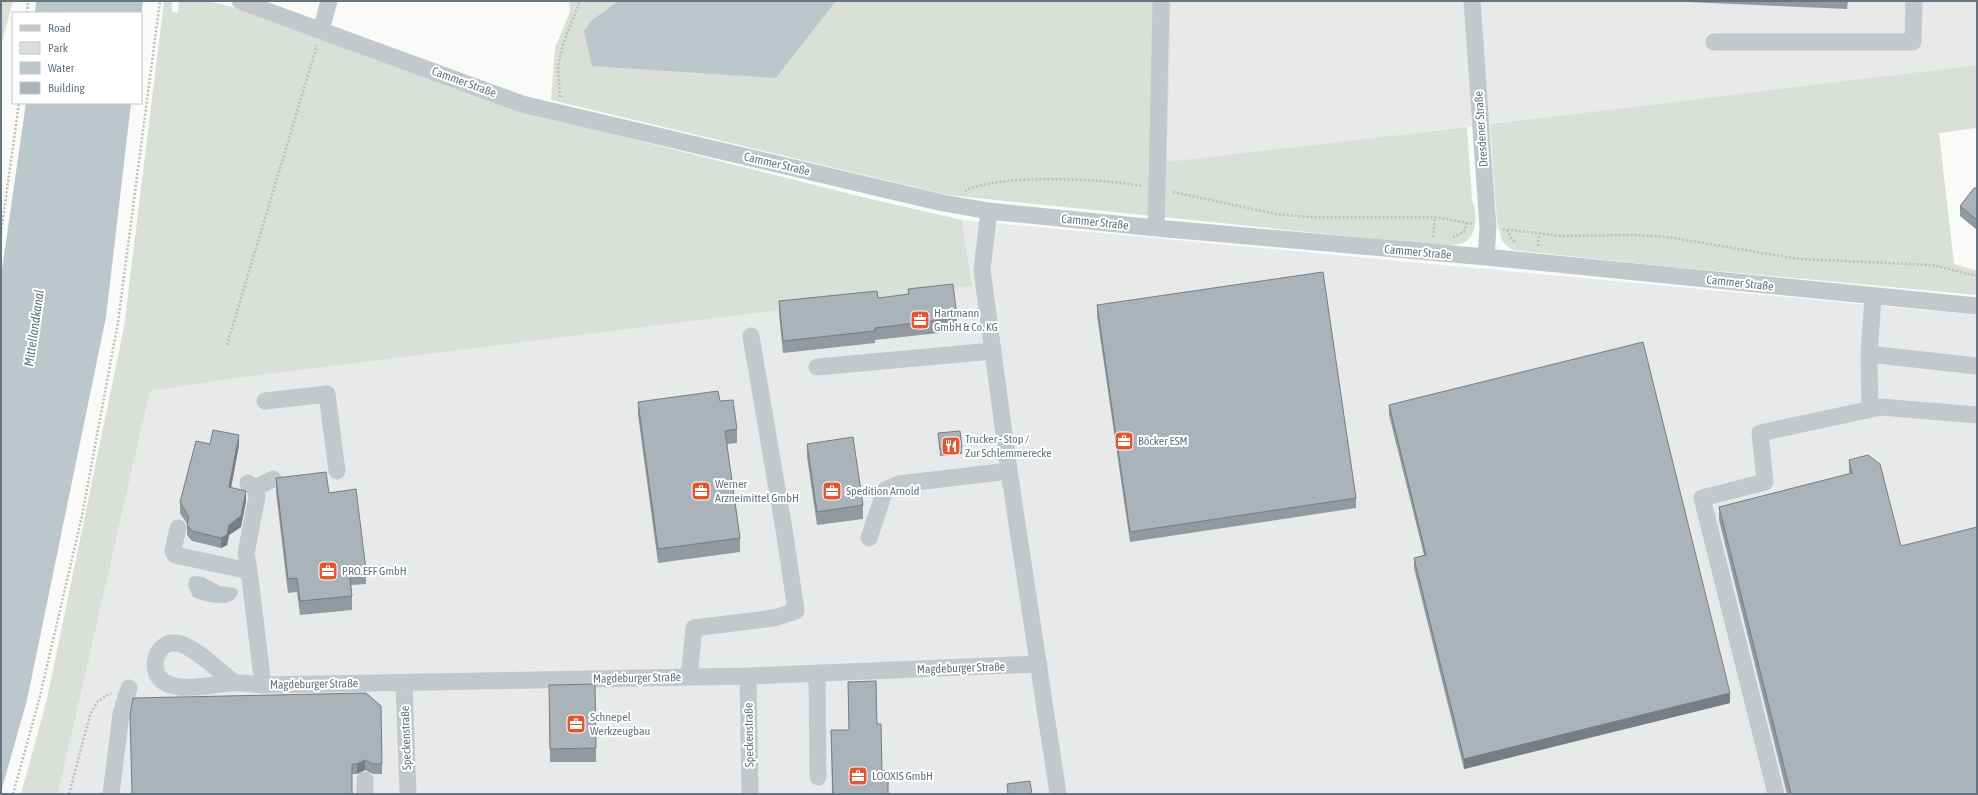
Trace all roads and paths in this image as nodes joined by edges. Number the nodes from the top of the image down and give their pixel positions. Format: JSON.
{"nodes":[{"id":1,"x":28,"y":1,"type":"edge"},
{"id":2,"x":160,"y":1,"type":"edge"},
{"id":3,"x":240,"y":1,"type":"edge"},
{"id":4,"x":329,"y":1,"type":"edge"},
{"id":5,"x":580,"y":1,"type":"edge"},
{"id":6,"x":1161,"y":1,"type":"edge"},
{"id":7,"x":1472,"y":1,"type":"edge"},
{"id":8,"x":1914,"y":1,"type":"edge"},
{"id":9,"x":27,"y":12,"type":"edge"},
{"id":10,"x":321,"y":30,"type":"junction"},
{"id":11,"x":1714,"y":42,"type":"dead end"},
{"id":12,"x":19,"y":104,"type":"edge"},
{"id":13,"x":561,"y":114,"type":"junction"},
{"id":14,"x":1156,"y":189,"type":"junction"},
{"id":15,"x":943,"y":203,"type":"junction"},
{"id":16,"x":989,"y":211,"type":"junction"},
{"id":17,"x":1467,"y":223,"type":"junction"},
{"id":18,"x":1488,"y":227,"type":"junction"},
{"id":19,"x":1156,"y":228,"type":"junction"},
{"id":20,"x":1508,"y":230,"type":"junction"},
{"id":21,"x":1,"y":233,"type":"edge"},
{"id":22,"x":1433,"y":236,"type":"dead end"},
{"id":23,"x":1439,"y":237,"type":"dead end"},
{"id":24,"x":1451,"y":237,"type":"dead end"},
{"id":25,"x":1519,"y":245,"type":"dead end"},
{"id":26,"x":1533,"y":247,"type":"dead end"},
{"id":27,"x":1538,"y":248,"type":"dead end"},
{"id":28,"x":1486,"y":257,"type":"junction"},
{"id":29,"x":1977,"y":276,"type":"edge"},
{"id":30,"x":1873,"y":297,"type":"junction"},
{"id":31,"x":1977,"y":306,"type":"edge"},
{"id":32,"x":751,"y":336,"type":"dead end"},
{"id":33,"x":227,"y":345,"type":"dead end"},
{"id":34,"x":993,"y":351,"type":"junction"},
{"id":35,"x":1869,"y":354,"type":"junction"},
{"id":36,"x":1977,"y":366,"type":"edge"},
{"id":37,"x":817,"y":367,"type":"dead end"},
{"id":38,"x":265,"y":401,"type":"dead end"},
{"id":39,"x":1870,"y":409,"type":"junction"},
{"id":40,"x":1977,"y":415,"type":"edge"},
{"id":41,"x":337,"y":471,"type":"dead end"},
{"id":42,"x":1009,"y":471,"type":"junction"},
{"id":43,"x":274,"y":479,"type":"dead end"},
{"id":44,"x":178,"y":528,"type":"dead end"},
{"id":45,"x":869,"y":538,"type":"dead end"},
{"id":46,"x":249,"y":571,"type":"junction"},
{"id":47,"x":1039,"y":664,"type":"junction"},
{"id":48,"x":817,"y":674,"type":"junction"},
{"id":49,"x":748,"y":676,"type":"junction"},
{"id":50,"x":689,"y":677,"type":"junction"},
{"id":51,"x":235,"y":683,"type":"dead end"},
{"id":52,"x":404,"y":683,"type":"junction"},
{"id":53,"x":263,"y":685,"type":"junction"},
{"id":54,"x":129,"y":688,"type":"joint"},
{"id":55,"x":818,"y":777,"type":"dead end"},
{"id":56,"x":13,"y":794,"type":"edge"},
{"id":57,"x":69,"y":794,"type":"edge"},
{"id":58,"x":111,"y":794,"type":"edge"},
{"id":59,"x":408,"y":794,"type":"edge"},
{"id":60,"x":750,"y":794,"type":"edge"},
{"id":61,"x":1058,"y":794,"type":"edge"},
{"id":62,"x":1776,"y":794,"type":"edge"}],
"edges":[{"from":1,"to":9,"type":"path"},
{"from":2,"to":56,"type":"path"},
{"from":3,"to":10,"type":"street","name":"Cammer Straße"},
{"from":4,"to":10,"type":"street"},
{"from":5,"to":13,"type":"path"},
{"from":6,"to":14,"type":"street"},
{"from":7,"to":18,"type":"street","name":"Dresdener Straße"},
{"from":8,"to":11,"type":"street"},
{"from":10,"to":13,"type":"street","name":"Cammer Straße"},
{"from":10,"to":33,"type":"path"},
{"from":12,"to":21,"type":"path"},
{"from":13,"to":15,"type":"street","name":"Cammer Straße"},
{"from":14,"to":15,"type":"path"},
{"from":14,"to":17,"type":"path"},
{"from":14,"to":19,"type":"street"},
{"from":15,"to":16,"type":"street","name":"Cammer Straße"},
{"from":16,"to":19,"type":"street","name":"Cammer Straße"},
{"from":16,"to":34,"type":"street"},
{"from":17,"to":18,"type":"path"},
{"from":17,"to":24,"type":"path"},
{"from":18,"to":20,"type":"path"},
{"from":18,"to":28,"type":"street","name":"Dresdener Straße"},
{"from":19,"to":28,"type":"street","name":"Cammer Straße"},
{"from":20,"to":25,"type":"path"},
{"from":20,"to":29,"type":"path"},
{"from":22,"to":23,"type":"path"},
{"from":26,"to":27,"type":"path"},
{"from":28,"to":30,"type":"street","name":"Cammer Straße"},
{"from":30,"to":31,"type":"street","name":"Cammer Straße"},
{"from":30,"to":35,"type":"street"},
{"from":32,"to":50,"type":"street"},
{"from":34,"to":37,"type":"street"},
{"from":34,"to":42,"type":"street"},
{"from":35,"to":36,"type":"street"},
{"from":35,"to":39,"type":"street"},
{"from":38,"to":41,"type":"street"},
{"from":39,"to":40,"type":"street"},
{"from":39,"to":62,"type":"street"},
{"from":42,"to":45,"type":"street"},
{"from":42,"to":47,"type":"street"},
{"from":43,"to":46,"type":"street"},
{"from":44,"to":46,"type":"street"},
{"from":46,"to":53,"type":"street"},
{"from":47,"to":48,"type":"street","name":"Magdeburger Straße"},
{"from":47,"to":61,"type":"street"},
{"from":48,"to":49,"type":"street","name":"Magdeburger Straße"},
{"from":48,"to":55,"type":"street"},
{"from":49,"to":50,"type":"street","name":"Magdeburger Straße"},
{"from":49,"to":60,"type":"street","name":"Speckenstraße"},
{"from":50,"to":52,"type":"street","name":"Magdeburger Straße"},
{"from":51,"to":53,"type":"street","name":"Magdeburger Straße"},
{"from":52,"to":53,"type":"street","name":"Magdeburger Straße"},
{"from":52,"to":59,"type":"street","name":"Speckenstraße"},
{"from":54,"to":57,"type":"path"},
{"from":54,"to":58,"type":"street"}]}
